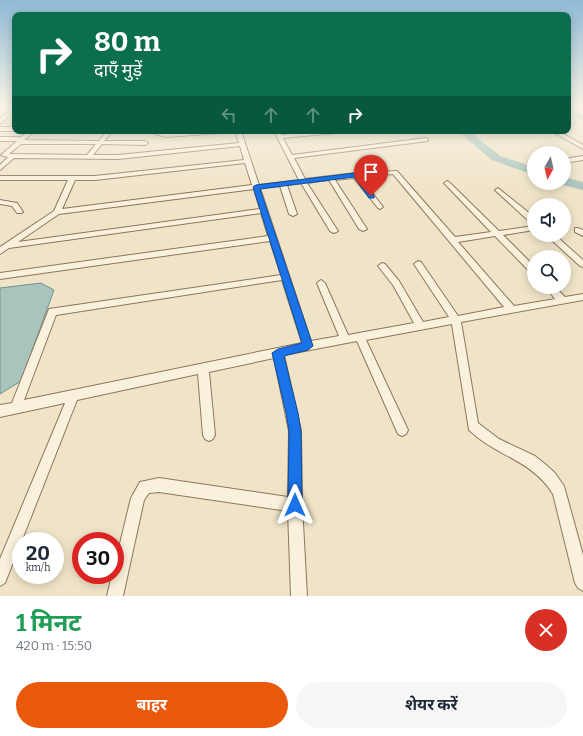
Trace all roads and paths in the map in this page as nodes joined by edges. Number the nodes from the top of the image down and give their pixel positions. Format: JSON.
{"nodes":[{"id":1,"x":27,"y":135,"type":"edge"},
{"id":2,"x":107,"y":135,"type":"edge"},
{"id":3,"x":239,"y":135,"type":"edge"},
{"id":4,"x":300,"y":135,"type":"edge"},
{"id":5,"x":561,"y":135,"type":"edge"},
{"id":6,"x":280,"y":137,"type":"joint"},
{"id":7,"x":0,"y":139,"type":"edge"},
{"id":8,"x":21,"y":140,"type":"junction"},
{"id":9,"x":426,"y":140,"type":"dead end"},
{"id":10,"x":100,"y":142,"type":"junction"},
{"id":11,"x":145,"y":143,"type":"dead end"},
{"id":12,"x":242,"y":144,"type":"junction"},
{"id":13,"x":583,"y":147,"type":"edge"},
{"id":14,"x":2,"y":155,"type":"edge"},
{"id":15,"x":13,"y":156,"type":"junction"},
{"id":16,"x":290,"y":156,"type":"junction"},
{"id":17,"x":88,"y":158,"type":"junction"},
{"id":18,"x":583,"y":158,"type":"edge"},
{"id":19,"x":571,"y":160,"type":"edge"},
{"id":20,"x":248,"y":161,"type":"junction"},
{"id":21,"x":0,"y":168,"type":"edge"},
{"id":22,"x":355,"y":175,"type":"junction"},
{"id":23,"x":0,"y":178,"type":"edge"},
{"id":24,"x":331,"y":178,"type":"junction"},
{"id":25,"x":72,"y":179,"type":"junction"},
{"id":26,"x":303,"y":181,"type":"junction"},
{"id":27,"x":447,"y":183,"type":"dead end"},
{"id":28,"x":283,"y":184,"type":"junction"},
{"id":29,"x":256,"y":187,"type":"junction"},
{"id":30,"x":498,"y":190,"type":"dead end"},
{"id":31,"x":0,"y":202,"type":"edge"},
{"id":32,"x":380,"y":207,"type":"dead end"},
{"id":33,"x":264,"y":211,"type":"junction"},
{"id":34,"x":19,"y":212,"type":"dead end"},
{"id":35,"x":57,"y":212,"type":"junction"},
{"id":36,"x":293,"y":214,"type":"dead end"},
{"id":37,"x":527,"y":215,"type":"edge"},
{"id":38,"x":363,"y":229,"type":"dead end"},
{"id":39,"x":527,"y":229,"type":"edge"},
{"id":40,"x":334,"y":231,"type":"dead end"},
{"id":41,"x":498,"y":234,"type":"junction"},
{"id":42,"x":273,"y":238,"type":"junction"},
{"id":43,"x":453,"y":240,"type":"junction"},
{"id":44,"x":558,"y":242,"type":"edge"},
{"id":45,"x":7,"y":246,"type":"junction"},
{"id":46,"x":0,"y":251,"type":"edge"},
{"id":47,"x":418,"y":264,"type":"dead end"},
{"id":48,"x":527,"y":264,"type":"edge"},
{"id":49,"x":583,"y":264,"type":"edge"},
{"id":50,"x":382,"y":266,"type":"dead end"},
{"id":51,"x":0,"y":276,"type":"edge"},
{"id":52,"x":285,"y":277,"type":"junction"},
{"id":53,"x":321,"y":283,"type":"dead end"},
{"id":54,"x":557,"y":294,"type":"edge"},
{"id":55,"x":583,"y":297,"type":"edge"},
{"id":56,"x":563,"y":300,"type":"junction"},
{"id":57,"x":512,"y":310,"type":"junction"},
{"id":58,"x":456,"y":320,"type":"junction"},
{"id":59,"x":421,"y":326,"type":"junction"},
{"id":60,"x":360,"y":337,"type":"junction"},
{"id":61,"x":345,"y":339,"type":"junction"},
{"id":62,"x":308,"y":346,"type":"junction"},
{"id":63,"x":278,"y":353,"type":"junction"},
{"id":64,"x":203,"y":369,"type":"junction"},
{"id":65,"x":73,"y":396,"type":"junction"},
{"id":66,"x":16,"y":408,"type":"junction"},
{"id":67,"x":0,"y":411,"type":"edge"},
{"id":68,"x":402,"y":430,"type":"dead end"},
{"id":69,"x":209,"y":435,"type":"dead end"},
{"id":70,"x":295,"y":505,"type":"junction"},
{"id":71,"x":0,"y":578,"type":"edge"},
{"id":72,"x":583,"y":583,"type":"edge"},
{"id":73,"x":115,"y":596,"type":"edge"},
{"id":74,"x":299,"y":596,"type":"edge"}],
"edges":[{"from":1,"to":8,"type":"street"},
{"from":2,"to":10,"type":"street"},
{"from":3,"to":12,"type":"street"},
{"from":4,"to":6,"type":"street"},
{"from":5,"to":13,"type":"street"},
{"from":6,"to":16,"type":"street"},
{"from":7,"to":8,"type":"street"},
{"from":8,"to":10,"type":"street"},
{"from":8,"to":14,"type":"street"},
{"from":9,"to":16,"type":"street"},
{"from":10,"to":11,"type":"street"},
{"from":10,"to":17,"type":"street"},
{"from":12,"to":17,"type":"street"},
{"from":12,"to":20,"type":"street"},
{"from":14,"to":15,"type":"street"},
{"from":15,"to":17,"type":"street"},
{"from":15,"to":21,"type":"street"},
{"from":16,"to":26,"type":"street"},
{"from":18,"to":19,"type":"street"},
{"from":20,"to":25,"type":"street"},
{"from":20,"to":29,"type":"street"},
{"from":22,"to":24,"type":"street"},
{"from":22,"to":32,"type":"street"},
{"from":22,"to":43,"type":"street"},
{"from":23,"to":25,"type":"street"},
{"from":24,"to":26,"type":"street"},
{"from":24,"to":38,"type":"street"},
{"from":25,"to":35,"type":"street"},
{"from":26,"to":28,"type":"street"},
{"from":26,"to":40,"type":"street"},
{"from":27,"to":41,"type":"street"},
{"from":28,"to":29,"type":"street"},
{"from":28,"to":36,"type":"street"},
{"from":29,"to":33,"type":"street"},
{"from":29,"to":35,"type":"street"},
{"from":30,"to":37,"type":"street"},
{"from":31,"to":34,"type":"street"},
{"from":33,"to":42,"type":"street"},
{"from":33,"to":45,"type":"street"},
{"from":35,"to":45,"type":"street"},
{"from":39,"to":41,"type":"street"},
{"from":41,"to":43,"type":"street"},
{"from":41,"to":48,"type":"street"},
{"from":42,"to":51,"type":"street"},
{"from":42,"to":52,"type":"street"},
{"from":43,"to":57,"type":"street"},
{"from":44,"to":49,"type":"street"},
{"from":45,"to":46,"type":"street"},
{"from":47,"to":58,"type":"street"},
{"from":50,"to":59,"type":"street"},
{"from":52,"to":62,"type":"street"},
{"from":52,"to":66,"type":"street"},
{"from":53,"to":61,"type":"street"},
{"from":54,"to":56,"type":"street"},
{"from":55,"to":56,"type":"street"},
{"from":56,"to":57,"type":"street"},
{"from":57,"to":58,"type":"street"},
{"from":58,"to":59,"type":"street"},
{"from":58,"to":72,"type":"street"},
{"from":59,"to":60,"type":"street"},
{"from":60,"to":61,"type":"street"},
{"from":60,"to":68,"type":"street"},
{"from":61,"to":62,"type":"street"},
{"from":62,"to":63,"type":"street"},
{"from":63,"to":64,"type":"street"},
{"from":63,"to":70,"type":"street"},
{"from":64,"to":65,"type":"street"},
{"from":64,"to":69,"type":"street"},
{"from":65,"to":66,"type":"street"},
{"from":65,"to":71,"type":"street"},
{"from":66,"to":67,"type":"street"},
{"from":70,"to":73,"type":"street"},
{"from":70,"to":74,"type":"street"}]}
